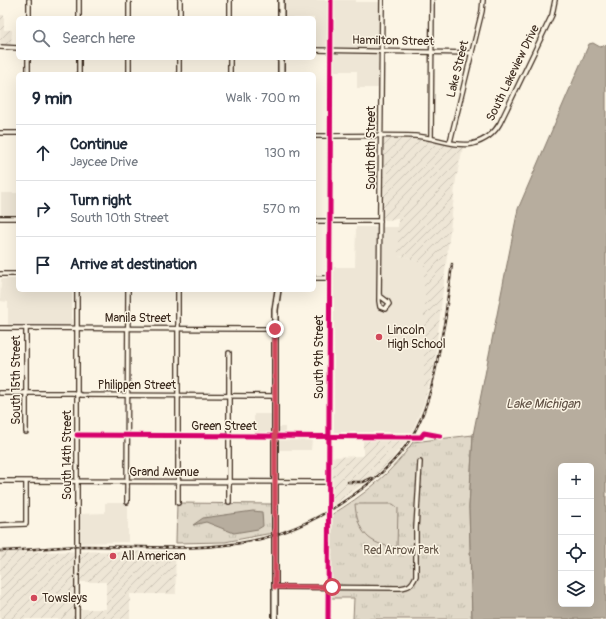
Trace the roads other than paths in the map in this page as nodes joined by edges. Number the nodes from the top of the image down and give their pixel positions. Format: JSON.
{"nodes":[{"id":1,"x":29,"y":0,"type":"edge"},
{"id":2,"x":79,"y":0,"type":"edge"},
{"id":3,"x":129,"y":0,"type":"edge"},
{"id":4,"x":180,"y":0,"type":"edge"},
{"id":5,"x":230,"y":0,"type":"edge"},
{"id":6,"x":281,"y":0,"type":"edge"},
{"id":7,"x":331,"y":0,"type":"edge"},
{"id":8,"x":382,"y":0,"type":"edge"},
{"id":9,"x":432,"y":0,"type":"edge"},
{"id":10,"x":483,"y":0,"type":"edge"},
{"id":11,"x":556,"y":0,"type":"edge"},
{"id":12,"x":29,"y":16,"type":"edge"},
{"id":13,"x":79,"y":16,"type":"edge"},
{"id":14,"x":129,"y":16,"type":"edge"},
{"id":15,"x":180,"y":16,"type":"edge"},
{"id":16,"x":230,"y":16,"type":"edge"},
{"id":17,"x":281,"y":16,"type":"edge"},
{"id":18,"x":0,"y":47,"type":"edge"},
{"id":19,"x":16,"y":48,"type":"edge"},
{"id":20,"x":316,"y":50,"type":"edge"},
{"id":21,"x":331,"y":50,"type":"junction"},
{"id":22,"x":382,"y":50,"type":"junction"},
{"id":23,"x":432,"y":51,"type":"junction"},
{"id":24,"x":472,"y":52,"type":"junction"},
{"id":25,"x":28,"y":60,"type":"edge"},
{"id":26,"x":79,"y":60,"type":"edge"},
{"id":27,"x":129,"y":60,"type":"edge"},
{"id":28,"x":179,"y":60,"type":"edge"},
{"id":29,"x":230,"y":60,"type":"edge"},
{"id":30,"x":281,"y":60,"type":"edge"},
{"id":31,"x":28,"y":72,"type":"edge"},
{"id":32,"x":79,"y":72,"type":"edge"},
{"id":33,"x":129,"y":72,"type":"edge"},
{"id":34,"x":179,"y":72,"type":"edge"},
{"id":35,"x":230,"y":72,"type":"edge"},
{"id":36,"x":281,"y":72,"type":"edge"},
{"id":37,"x":0,"y":133,"type":"edge"},
{"id":38,"x":16,"y":133,"type":"edge"},
{"id":39,"x":316,"y":136,"type":"edge"},
{"id":40,"x":331,"y":136,"type":"junction"},
{"id":41,"x":381,"y":136,"type":"junction"},
{"id":42,"x":431,"y":138,"type":"junction"},
{"id":43,"x":450,"y":142,"type":"junction"},
{"id":44,"x":0,"y":218,"type":"edge"},
{"id":45,"x":16,"y":218,"type":"edge"},
{"id":46,"x":316,"y":221,"type":"edge"},
{"id":47,"x":330,"y":221,"type":"junction"},
{"id":48,"x":380,"y":221,"type":"junction"},
{"id":49,"x":0,"y":274,"type":"edge"},
{"id":50,"x":16,"y":274,"type":"edge"},
{"id":51,"x":316,"y":278,"type":"edge"},
{"id":52,"x":330,"y":278,"type":"junction"},
{"id":53,"x":77,"y":292,"type":"edge"},
{"id":54,"x":128,"y":292,"type":"edge"},
{"id":55,"x":178,"y":292,"type":"edge"},
{"id":56,"x":278,"y":292,"type":"edge"},
{"id":57,"x":380,"y":296,"type":"dead end"},
{"id":58,"x":0,"y":328,"type":"edge"},
{"id":59,"x":26,"y":328,"type":"junction"},
{"id":60,"x":77,"y":328,"type":"junction"},
{"id":61,"x":128,"y":328,"type":"junction"},
{"id":62,"x":178,"y":329,"type":"junction"},
{"id":63,"x":275,"y":329,"type":"junction"},
{"id":64,"x":229,"y":353,"type":"dead end"},
{"id":65,"x":0,"y":392,"type":"edge"},
{"id":66,"x":27,"y":392,"type":"junction"},
{"id":67,"x":77,"y":394,"type":"junction"},
{"id":68,"x":128,"y":395,"type":"junction"},
{"id":69,"x":178,"y":395,"type":"junction"},
{"id":70,"x":229,"y":396,"type":"junction"},
{"id":71,"x":275,"y":396,"type":"junction"},
{"id":72,"x":26,"y":432,"type":"dead end"},
{"id":73,"x":77,"y":435,"type":"junction"},
{"id":74,"x":128,"y":436,"type":"junction"},
{"id":75,"x":178,"y":436,"type":"junction"},
{"id":76,"x":229,"y":436,"type":"junction"},
{"id":77,"x":275,"y":436,"type":"junction"},
{"id":78,"x":329,"y":436,"type":"junction"},
{"id":79,"x":440,"y":436,"type":"dead end"},
{"id":80,"x":420,"y":462,"type":"dead end"},
{"id":81,"x":77,"y":481,"type":"junction"},
{"id":82,"x":0,"y":482,"type":"edge"},
{"id":83,"x":26,"y":482,"type":"junction"},
{"id":84,"x":127,"y":482,"type":"junction"},
{"id":85,"x":178,"y":482,"type":"junction"},
{"id":86,"x":229,"y":482,"type":"junction"},
{"id":87,"x":275,"y":482,"type":"junction"},
{"id":88,"x":329,"y":482,"type":"junction"},
{"id":89,"x":128,"y":502,"type":"dead end"},
{"id":90,"x":178,"y":502,"type":"dead end"},
{"id":91,"x":229,"y":502,"type":"dead end"},
{"id":92,"x":0,"y":524,"type":"edge"},
{"id":93,"x":275,"y":587,"type":"junction"},
{"id":94,"x":328,"y":587,"type":"junction"},
{"id":95,"x":77,"y":619,"type":"edge"},
{"id":96,"x":275,"y":619,"type":"edge"},
{"id":97,"x":328,"y":619,"type":"edge"}],
"edges":[{"from":1,"to":12,"type":"street"},
{"from":2,"to":13,"type":"street"},
{"from":3,"to":14,"type":"street"},
{"from":4,"to":15,"type":"street"},
{"from":5,"to":16,"type":"street"},
{"from":6,"to":17,"type":"street"},
{"from":7,"to":21,"type":"street","name":"South 9th Street"},
{"from":8,"to":22,"type":"street","name":"South 8th Street"},
{"from":9,"to":23,"type":"street"},
{"from":10,"to":24,"type":"street","name":"Lake Street"},
{"from":11,"to":43,"type":"street","name":"South Lakeview Drive"},
{"from":18,"to":19,"type":"street"},
{"from":20,"to":21,"type":"street","name":"Hamilton Street"},
{"from":21,"to":22,"type":"street","name":"Hamilton Street"},
{"from":21,"to":40,"type":"street","name":"South 9th Street"},
{"from":22,"to":23,"type":"street","name":"Hamilton Street"},
{"from":22,"to":41,"type":"street","name":"South 8th Street"},
{"from":23,"to":24,"type":"street","name":"Hamilton Street"},
{"from":23,"to":42,"type":"street"},
{"from":24,"to":43,"type":"street","name":"Lake Street"},
{"from":25,"to":31,"type":"street"},
{"from":26,"to":32,"type":"street"},
{"from":27,"to":33,"type":"street"},
{"from":28,"to":34,"type":"street"},
{"from":29,"to":35,"type":"street"},
{"from":30,"to":36,"type":"street"},
{"from":37,"to":38,"type":"street"},
{"from":39,"to":40,"type":"street","name":"South Lakeview Drive"},
{"from":40,"to":41,"type":"street","name":"South Lakeview Drive"},
{"from":40,"to":47,"type":"street","name":"South 9th Street"},
{"from":41,"to":42,"type":"street","name":"South Lakeview Drive"},
{"from":41,"to":48,"type":"street","name":"South 8th Street"},
{"from":42,"to":43,"type":"street","name":"South Lakeview Drive"},
{"from":44,"to":45,"type":"street"},
{"from":46,"to":47,"type":"street"},
{"from":47,"to":48,"type":"street"},
{"from":47,"to":52,"type":"street","name":"South 9th Street"},
{"from":48,"to":57,"type":"street","name":"South 8th Street"},
{"from":49,"to":50,"type":"street"},
{"from":51,"to":52,"type":"street"},
{"from":52,"to":78,"type":"street","name":"South 9th Street"},
{"from":53,"to":60,"type":"street","name":"South 14th Street"},
{"from":54,"to":61,"type":"street"},
{"from":55,"to":62,"type":"street"},
{"from":56,"to":63,"type":"street"},
{"from":58,"to":59,"type":"street","name":"Manila Street"},
{"from":59,"to":60,"type":"street","name":"Manila Street"},
{"from":59,"to":66,"type":"street","name":"South 15th Street"},
{"from":60,"to":61,"type":"street","name":"Manila Street"},
{"from":60,"to":67,"type":"street","name":"South 14th Street"},
{"from":61,"to":62,"type":"street","name":"Manila Street"},
{"from":61,"to":68,"type":"street"},
{"from":62,"to":63,"type":"street","name":"Manila Street"},
{"from":62,"to":69,"type":"street"},
{"from":63,"to":71,"type":"street"},
{"from":64,"to":70,"type":"street"},
{"from":65,"to":66,"type":"street","name":"Philippen Street"},
{"from":66,"to":67,"type":"street","name":"Philippen Street"},
{"from":66,"to":72,"type":"street","name":"South 15th Street"},
{"from":67,"to":68,"type":"street","name":"Philippen Street"},
{"from":67,"to":73,"type":"street","name":"South 14th Street"},
{"from":68,"to":69,"type":"street","name":"Philippen Street"},
{"from":68,"to":74,"type":"street"},
{"from":69,"to":70,"type":"street","name":"Philippen Street"},
{"from":69,"to":75,"type":"street"},
{"from":70,"to":71,"type":"street","name":"Philippen Street"},
{"from":70,"to":76,"type":"street"},
{"from":71,"to":77,"type":"street"},
{"from":73,"to":74,"type":"street","name":"Green Street"},
{"from":73,"to":81,"type":"street","name":"South 14th Street"},
{"from":74,"to":75,"type":"street","name":"Green Street"},
{"from":74,"to":84,"type":"street"},
{"from":75,"to":76,"type":"street","name":"Green Street"},
{"from":75,"to":85,"type":"street"},
{"from":76,"to":77,"type":"street","name":"Green Street"},
{"from":76,"to":86,"type":"street"},
{"from":77,"to":78,"type":"street","name":"Green Street"},
{"from":77,"to":87,"type":"street"},
{"from":78,"to":79,"type":"street","name":"Green Street"},
{"from":78,"to":88,"type":"street","name":"South 9th Street"},
{"from":80,"to":94,"type":"street"},
{"from":81,"to":83,"type":"street","name":"Grand Avenue"},
{"from":81,"to":84,"type":"street","name":"Grand Avenue"},
{"from":81,"to":95,"type":"street","name":"South 14th Street"},
{"from":82,"to":83,"type":"street","name":"Grand Avenue"},
{"from":83,"to":92,"type":"street"},
{"from":84,"to":85,"type":"street","name":"Grand Avenue"},
{"from":84,"to":89,"type":"street"},
{"from":85,"to":86,"type":"street","name":"Grand Avenue"},
{"from":85,"to":90,"type":"street"},
{"from":86,"to":87,"type":"street","name":"Grand Avenue"},
{"from":86,"to":91,"type":"street"},
{"from":87,"to":88,"type":"street","name":"Grand Avenue"},
{"from":87,"to":93,"type":"street"},
{"from":88,"to":94,"type":"street","name":"South 9th Street"},
{"from":93,"to":94,"type":"street"},
{"from":93,"to":96,"type":"street"},
{"from":94,"to":97,"type":"street","name":"South 9th Street"}]}
